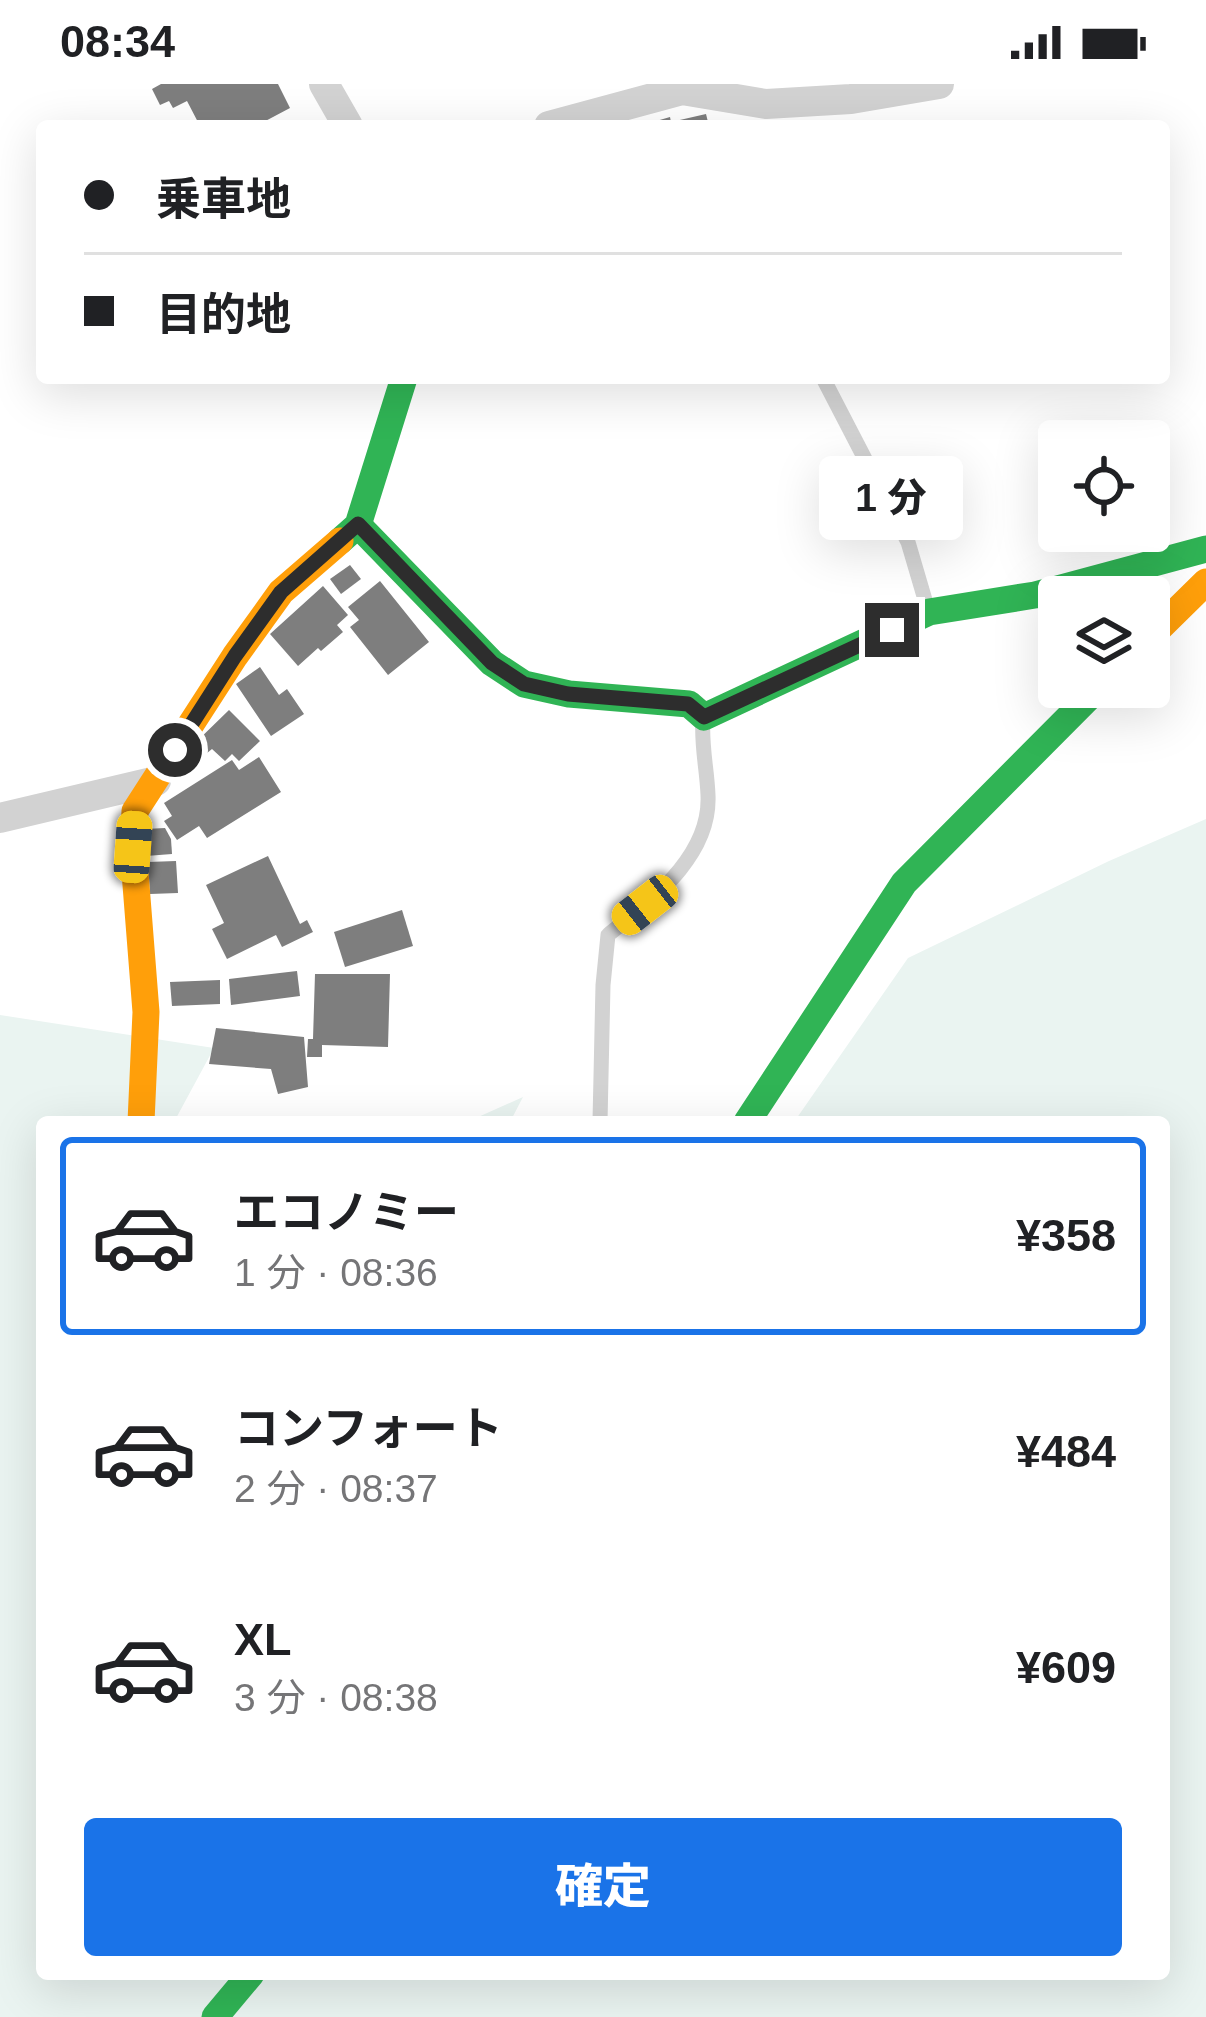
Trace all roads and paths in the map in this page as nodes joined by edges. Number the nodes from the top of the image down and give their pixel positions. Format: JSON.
{"nodes":[{"id":1,"x":324,"y":84,"type":"edge"},
{"id":2,"x":939,"y":84,"type":"edge"},
{"id":3,"x":766,"y":115,"type":"edge"},
{"id":4,"x":345,"y":120,"type":"edge"},
{"id":5,"x":571,"y":120,"type":"edge"},
{"id":6,"x":402,"y":384,"type":"edge"},
{"id":7,"x":826,"y":384,"type":"edge"},
{"id":8,"x":358,"y":524,"type":"junction"},
{"id":9,"x":1206,"y":549,"type":"edge"},
{"id":10,"x":1206,"y":582,"type":"edge"},
{"id":11,"x":929,"y":613,"type":"junction"},
{"id":12,"x":1170,"y":617,"type":"edge"},
{"id":13,"x":1078,"y":708,"type":"edge"},
{"id":14,"x":704,"y":717,"type":"junction"},
{"id":15,"x":155,"y":781,"type":"junction"},
{"id":16,"x":0,"y":818,"type":"edge"},
{"id":17,"x":141,"y":1116,"type":"edge"},
{"id":18,"x":600,"y":1116,"type":"edge"},
{"id":19,"x":751,"y":1116,"type":"edge"},
{"id":20,"x":246,"y":1980,"type":"edge"},
{"id":21,"x":215,"y":2017,"type":"edge"}],
"edges":[{"from":1,"to":4,"type":"street"},
{"from":2,"to":3,"type":"street"},
{"from":3,"to":5,"type":"street"},
{"from":6,"to":8,"type":"street"},
{"from":7,"to":11,"type":"lane"},
{"from":8,"to":14,"type":"street"},
{"from":8,"to":15,"type":"street"},
{"from":9,"to":11,"type":"street"},
{"from":10,"to":12,"type":"street"},
{"from":11,"to":14,"type":"street"},
{"from":13,"to":19,"type":"street"},
{"from":14,"to":18,"type":"lane"},
{"from":15,"to":16,"type":"street"},
{"from":15,"to":17,"type":"street"},
{"from":20,"to":21,"type":"street"}]}
